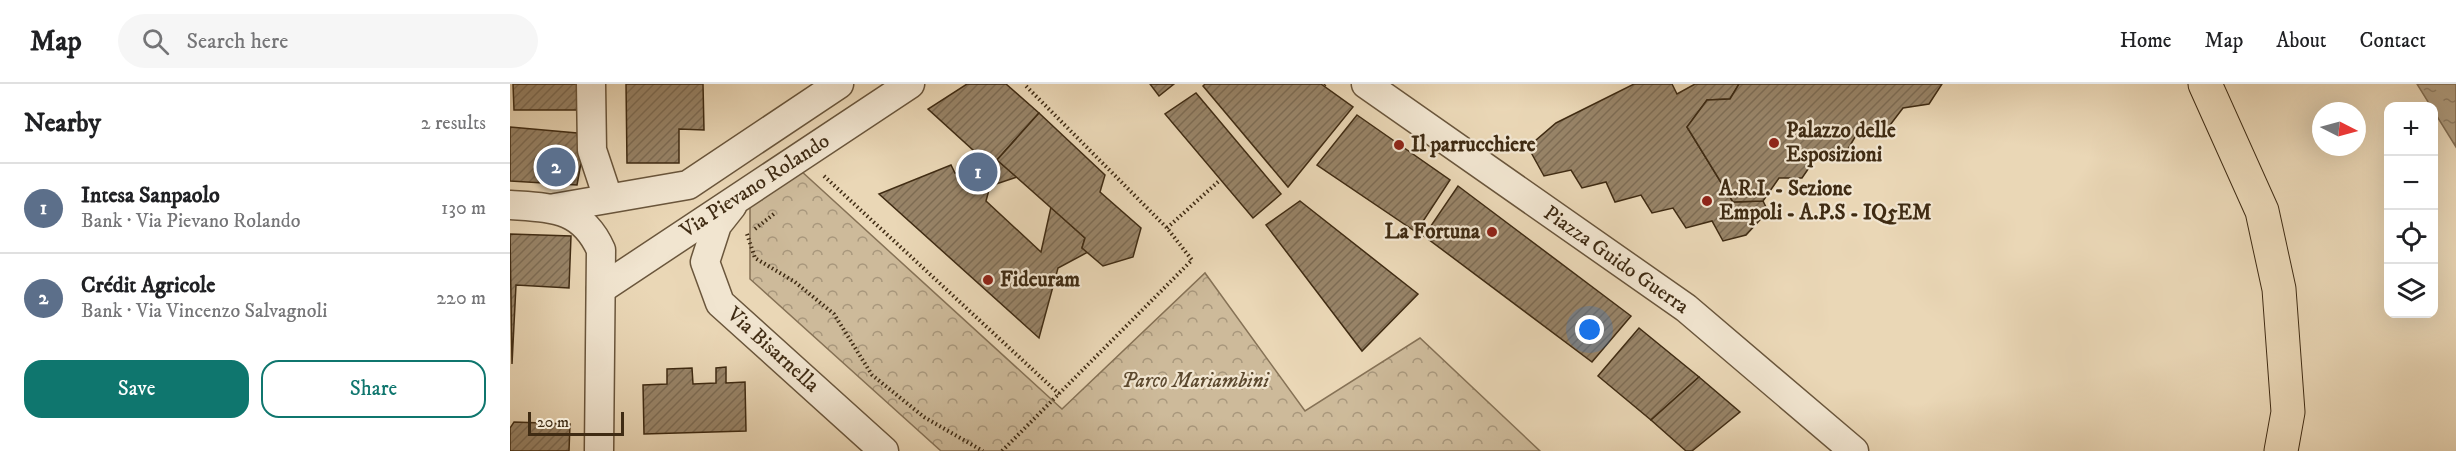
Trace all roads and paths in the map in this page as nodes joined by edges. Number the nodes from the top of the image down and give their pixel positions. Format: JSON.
{"nodes":[{"id":1,"x":591,"y":84,"type":"edge"},
{"id":2,"x":839,"y":84,"type":"edge"},
{"id":3,"x":910,"y":84,"type":"edge"},
{"id":4,"x":1024,"y":84,"type":"edge"},
{"id":5,"x":1366,"y":84,"type":"edge"},
{"id":6,"x":2205,"y":84,"type":"edge"},
{"id":7,"x":823,"y":175,"type":"dead end"},
{"id":8,"x":1219,"y":181,"type":"dead end"},
{"id":9,"x":608,"y":198,"type":"junction"},
{"id":10,"x":737,"y":198,"type":"junction"},
{"id":11,"x":510,"y":205,"type":"edge"},
{"id":12,"x":555,"y":208,"type":"junction"},
{"id":13,"x":1167,"y":228,"type":"junction"},
{"id":14,"x":601,"y":289,"type":"junction"},
{"id":15,"x":1059,"y":394,"type":"junction"},
{"id":16,"x":599,"y":451,"type":"edge"},
{"id":17,"x":884,"y":451,"type":"edge"},
{"id":18,"x":983,"y":451,"type":"edge"},
{"id":19,"x":1002,"y":451,"type":"edge"},
{"id":20,"x":1854,"y":451,"type":"edge"},
{"id":21,"x":2282,"y":451,"type":"edge"}],
"edges":[{"from":1,"to":9,"type":"street"},
{"from":2,"to":9,"type":"street","name":"Via Pievano Rolando"},
{"from":3,"to":10,"type":"street","name":"Via Pievano Rolando"},
{"from":4,"to":13,"type":"path"},
{"from":5,"to":20,"type":"street","name":"Piazza Guido Guerra"},
{"from":6,"to":21,"type":"main road"},
{"from":7,"to":15,"type":"path"},
{"from":8,"to":13,"type":"path"},
{"from":9,"to":12,"type":"street","name":"Via Pievano Rolando"},
{"from":10,"to":14,"type":"street","name":"Via Pievano Rolando"},
{"from":10,"to":17,"type":"street","name":"Via Bisarnella"},
{"from":10,"to":18,"type":"path"},
{"from":11,"to":12,"type":"street"},
{"from":12,"to":14,"type":"street"},
{"from":13,"to":15,"type":"path"},
{"from":14,"to":16,"type":"street"},
{"from":15,"to":19,"type":"path"}]}
